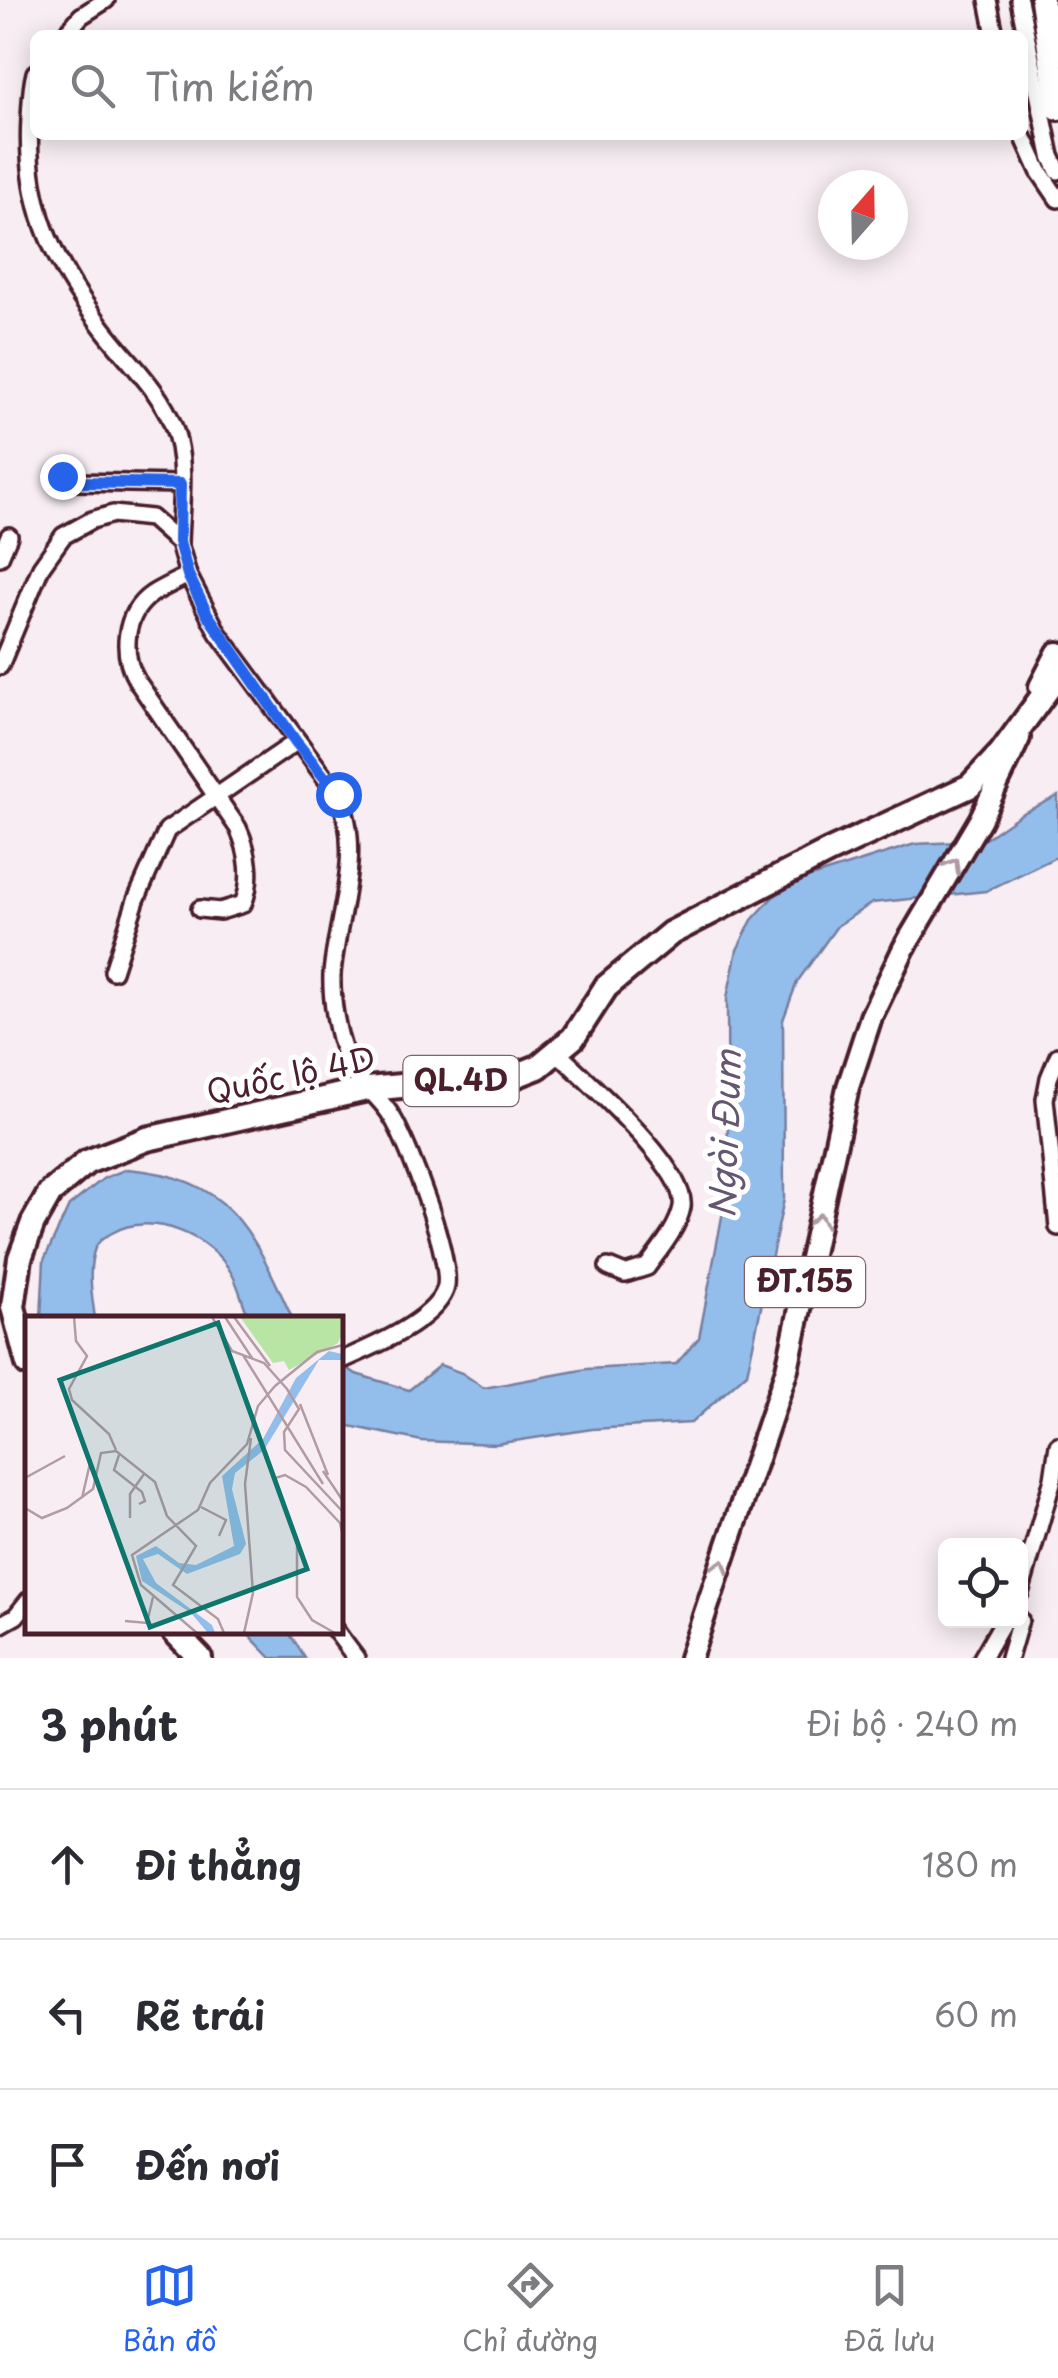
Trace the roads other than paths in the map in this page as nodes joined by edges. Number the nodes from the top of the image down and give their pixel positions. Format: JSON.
{"nodes":[{"id":1,"x":106,"y":0,"type":"edge"},
{"id":2,"x":988,"y":0,"type":"edge"},
{"id":3,"x":1019,"y":0,"type":"edge"},
{"id":4,"x":1042,"y":0,"type":"edge"},
{"id":5,"x":69,"y":30,"type":"edge"},
{"id":6,"x":994,"y":30,"type":"edge"},
{"id":7,"x":1023,"y":30,"type":"edge"},
{"id":8,"x":1031,"y":81,"type":"edge"},
{"id":9,"x":1058,"y":108,"type":"edge"},
{"id":10,"x":30,"y":124,"type":"edge"},
{"id":11,"x":1024,"y":140,"type":"dead end"},
{"id":12,"x":1058,"y":171,"type":"edge"},
{"id":13,"x":1058,"y":199,"type":"edge"},
{"id":14,"x":56,"y":472,"type":"dead end"},
{"id":15,"x":180,"y":484,"type":"junction"},
{"id":16,"x":9,"y":536,"type":"dead end"},
{"id":17,"x":179,"y":542,"type":"junction"},
{"id":18,"x":0,"y":556,"type":"edge"},
{"id":19,"x":188,"y":575,"type":"junction"},
{"id":20,"x":1058,"y":654,"type":"edge"},
{"id":21,"x":0,"y":666,"type":"edge"},
{"id":22,"x":1058,"y":675,"type":"edge"},
{"id":23,"x":1031,"y":708,"type":"junction"},
{"id":24,"x":296,"y":742,"type":"junction"},
{"id":25,"x":986,"y":784,"type":"junction"},
{"id":26,"x":217,"y":797,"type":"junction"},
{"id":27,"x":200,"y":909,"type":"dead end"},
{"id":28,"x":113,"y":971,"type":"dead end"},
{"id":29,"x":558,"y":1053,"type":"junction"},
{"id":30,"x":1058,"y":1056,"type":"edge"},
{"id":31,"x":367,"y":1089,"type":"junction"},
{"id":32,"x":1058,"y":1226,"type":"edge"},
{"id":33,"x":608,"y":1267,"type":"dead end"},
{"id":34,"x":25,"y":1353,"type":"edge"},
{"id":35,"x":345,"y":1359,"type":"edge"},
{"id":36,"x":1058,"y":1445,"type":"edge"},
{"id":37,"x":1028,"y":1565,"type":"edge"},
{"id":38,"x":25,"y":1605,"type":"edge"},
{"id":39,"x":0,"y":1625,"type":"edge"},
{"id":40,"x":999,"y":1628,"type":"edge"},
{"id":41,"x":1018,"y":1628,"type":"edge"},
{"id":42,"x":176,"y":1633,"type":"edge"},
{"id":43,"x":337,"y":1633,"type":"edge"},
{"id":44,"x":200,"y":1658,"type":"edge"},
{"id":45,"x":356,"y":1658,"type":"edge"},
{"id":46,"x":690,"y":1658,"type":"edge"},
{"id":47,"x":982,"y":1658,"type":"edge"},
{"id":48,"x":1009,"y":1658,"type":"edge"}],
"edges":[{"from":1,"to":5,"type":"street"},
{"from":2,"to":6,"type":"street"},
{"from":3,"to":7,"type":"street"},
{"from":4,"to":9,"type":"highway"},
{"from":8,"to":12,"type":"street"},
{"from":10,"to":15,"type":"street"},
{"from":11,"to":13,"type":"street"},
{"from":14,"to":15,"type":"street"},
{"from":15,"to":17,"type":"street"},
{"from":16,"to":18,"type":"street"},
{"from":17,"to":19,"type":"street"},
{"from":17,"to":21,"type":"street"},
{"from":19,"to":24,"type":"street"},
{"from":19,"to":26,"type":"street"},
{"from":20,"to":23,"type":"highway","name":"Quốc lộ 4D","number":"QL.4D"},
{"from":22,"to":23,"type":"highway","name":"Quốc lộ 4D","number":"QL.4D"},
{"from":23,"to":25,"type":"highway","name":"Quốc lộ 4D","number":"QL.4D"},
{"from":24,"to":26,"type":"street"},
{"from":24,"to":31,"type":"street"},
{"from":25,"to":29,"type":"highway","name":"Quốc lộ 4D","number":"QL.4D"},
{"from":46,"to":25,"type":"main road","number":"ĐT.155","one_way":true},
{"from":26,"to":27,"type":"street"},
{"from":26,"to":28,"type":"street"},
{"from":29,"to":31,"type":"highway","name":"Quốc lộ 4D","number":"QL.4D"},
{"from":29,"to":33,"type":"street"},
{"from":30,"to":32,"type":"street"},
{"from":31,"to":34,"type":"highway","name":"Quốc lộ 4D","number":"QL.4D"},
{"from":31,"to":35,"type":"street"},
{"from":36,"to":37,"type":"street"},
{"from":38,"to":39,"type":"street"},
{"from":40,"to":47,"type":"street"},
{"from":41,"to":48,"type":"street"},
{"from":42,"to":44,"type":"highway"},
{"from":43,"to":45,"type":"street"}]}
